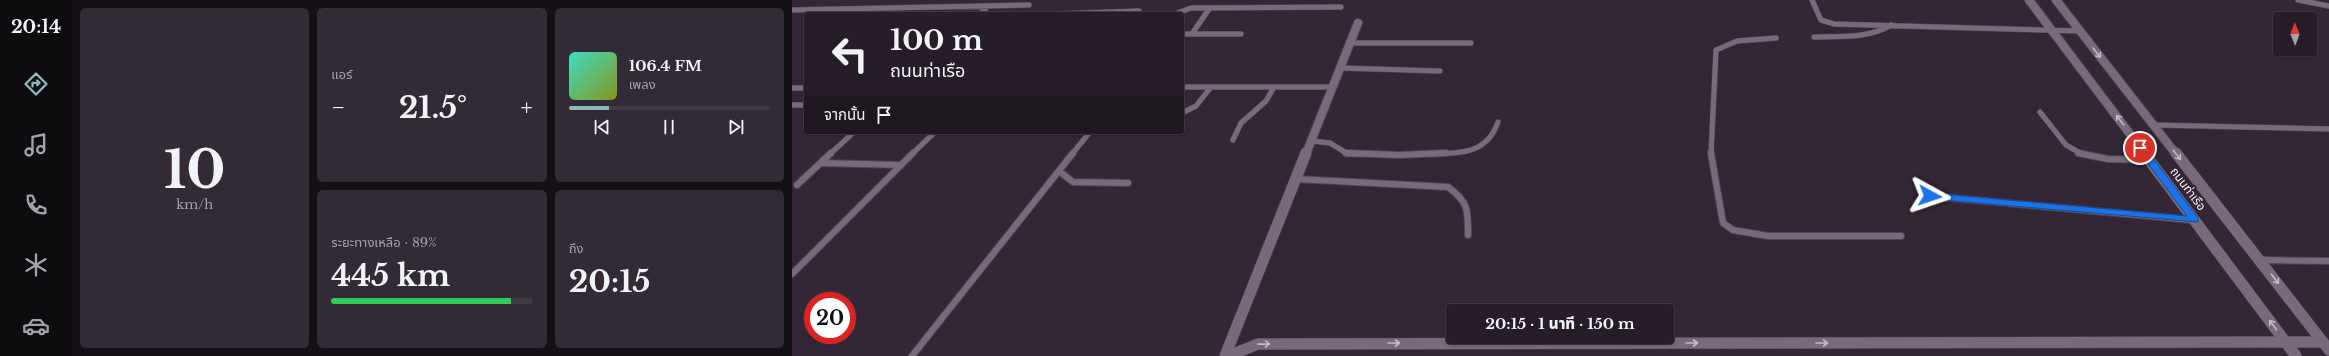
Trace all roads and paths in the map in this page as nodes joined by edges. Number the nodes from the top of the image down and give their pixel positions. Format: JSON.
{"nodes":[{"id":1,"x":1812,"y":0,"type":"edge"},
{"id":2,"x":2029,"y":0,"type":"edge"},
{"id":3,"x":2056,"y":0,"type":"edge"},
{"id":4,"x":2298,"y":0,"type":"edge"},
{"id":5,"x":1029,"y":5,"type":"dead end"},
{"id":6,"x":988,"y":6,"type":"junction"},
{"id":7,"x":2329,"y":6,"type":"edge"},
{"id":8,"x":1341,"y":7,"type":"dead end"},
{"id":9,"x":890,"y":8,"type":"junction"},
{"id":10,"x":1209,"y":9,"type":"junction"},
{"id":11,"x":792,"y":10,"type":"edge"},
{"id":12,"x":1139,"y":11,"type":"dead end"},
{"id":13,"x":885,"y":12,"type":"edge"},
{"id":14,"x":982,"y":12,"type":"edge"},
{"id":15,"x":1111,"y":12,"type":"edge"},
{"id":16,"x":1180,"y":12,"type":"edge"},
{"id":17,"x":1358,"y":23,"type":"dead end"},
{"id":18,"x":1891,"y":25,"type":"junction"},
{"id":19,"x":2052,"y":30,"type":"junction"},
{"id":20,"x":2080,"y":31,"type":"junction"},
{"id":21,"x":1184,"y":34,"type":"edge"},
{"id":22,"x":1192,"y":34,"type":"junction"},
{"id":23,"x":1241,"y":34,"type":"dead end"},
{"id":24,"x":1814,"y":37,"type":"dead end"},
{"id":25,"x":1776,"y":38,"type":"dead end"},
{"id":26,"x":1350,"y":43,"type":"junction"},
{"id":27,"x":1470,"y":43,"type":"dead end"},
{"id":28,"x":1340,"y":68,"type":"junction"},
{"id":29,"x":1440,"y":71,"type":"dead end"},
{"id":30,"x":1211,"y":87,"type":"junction"},
{"id":31,"x":1274,"y":87,"type":"junction"},
{"id":32,"x":1333,"y":87,"type":"junction"},
{"id":33,"x":792,"y":88,"type":"edge"},
{"id":34,"x":804,"y":88,"type":"edge"},
{"id":35,"x":1184,"y":88,"type":"edge"},
{"id":36,"x":792,"y":105,"type":"edge"},
{"id":37,"x":804,"y":105,"type":"edge"},
{"id":38,"x":1184,"y":112,"type":"edge"},
{"id":39,"x":2040,"y":112,"type":"dead end"},
{"id":40,"x":1498,"y":122,"type":"dead end"},
{"id":41,"x":2154,"y":125,"type":"junction"},
{"id":42,"x":2329,"y":129,"type":"edge"},
{"id":43,"x":852,"y":134,"type":"edge"},
{"id":44,"x":933,"y":134,"type":"edge"},
{"id":45,"x":1088,"y":134,"type":"edge"},
{"id":46,"x":1233,"y":140,"type":"dead end"},
{"id":47,"x":1312,"y":141,"type":"junction"},
{"id":48,"x":2150,"y":160,"type":"junction"},
{"id":49,"x":821,"y":163,"type":"junction"},
{"id":50,"x":901,"y":165,"type":"junction"},
{"id":51,"x":1059,"y":171,"type":"junction"},
{"id":52,"x":1296,"y":179,"type":"junction"},
{"id":53,"x":1128,"y":183,"type":"dead end"},
{"id":54,"x":797,"y":185,"type":"dead end"},
{"id":55,"x":1930,"y":196,"type":"dead end"},
{"id":56,"x":2195,"y":220,"type":"junction"},
{"id":57,"x":1468,"y":234,"type":"dead end"},
{"id":58,"x":1900,"y":236,"type":"dead end"},
{"id":59,"x":2260,"y":260,"type":"junction"},
{"id":60,"x":2329,"y":261,"type":"edge"},
{"id":61,"x":792,"y":274,"type":"edge"},
{"id":62,"x":2286,"y":342,"type":"junction"},
{"id":63,"x":2326,"y":346,"type":"edge"},
{"id":64,"x":912,"y":356,"type":"edge"},
{"id":65,"x":1226,"y":356,"type":"edge"},
{"id":66,"x":2296,"y":356,"type":"edge"}],
"edges":[{"from":1,"to":18,"type":"lane"},
{"from":2,"to":19,"type":"street","name":"ถนนท่าเรือ"},
{"from":3,"to":20,"type":"street","name":"ถนนท่าเรือ"},
{"from":4,"to":7,"type":"lane"},
{"from":5,"to":6,"type":"lane"},
{"from":6,"to":9,"type":"lane"},
{"from":6,"to":14,"type":"lane"},
{"from":8,"to":10,"type":"lane"},
{"from":9,"to":11,"type":"lane"},
{"from":9,"to":13,"type":"lane"},
{"from":10,"to":16,"type":"lane"},
{"from":10,"to":22,"type":"lane"},
{"from":12,"to":15,"type":"lane"},
{"from":17,"to":26,"type":"street"},
{"from":18,"to":19,"type":"lane"},
{"from":18,"to":24,"type":"lane"},
{"from":19,"to":20,"type":"lane"},
{"from":48,"to":19,"type":"street","name":"ถนนท่าเรือ","one_way":true},
{"from":20,"to":41,"type":"street","name":"ถนนท่าเรือ","one_way":true},
{"from":21,"to":22,"type":"lane"},
{"from":22,"to":23,"type":"lane"},
{"from":25,"to":58,"type":"lane"},
{"from":26,"to":27,"type":"lane"},
{"from":26,"to":28,"type":"street"},
{"from":28,"to":29,"type":"lane"},
{"from":28,"to":32,"type":"street"},
{"from":30,"to":31,"type":"lane"},
{"from":30,"to":35,"type":"lane"},
{"from":30,"to":38,"type":"lane"},
{"from":31,"to":32,"type":"lane"},
{"from":31,"to":46,"type":"lane"},
{"from":32,"to":47,"type":"street"},
{"from":33,"to":34,"type":"lane"},
{"from":36,"to":37,"type":"lane"},
{"from":39,"to":48,"type":"lane"},
{"from":40,"to":47,"type":"lane"},
{"from":41,"to":42,"type":"lane"},
{"from":41,"to":59,"type":"street","name":"ถนนท่าเรือ","one_way":true},
{"from":43,"to":49,"type":"lane"},
{"from":44,"to":50,"type":"lane"},
{"from":45,"to":51,"type":"lane"},
{"from":47,"to":52,"type":"street"},
{"from":48,"to":56,"type":"street","name":"ถนนท่าเรือ"},
{"from":49,"to":50,"type":"lane"},
{"from":49,"to":54,"type":"lane"},
{"from":50,"to":61,"type":"lane"},
{"from":51,"to":53,"type":"lane"},
{"from":51,"to":64,"type":"lane"},
{"from":52,"to":57,"type":"lane"},
{"from":52,"to":65,"type":"street"},
{"from":55,"to":56,"type":"lane"},
{"from":62,"to":56,"type":"street","name":"ถนนท่าเรือ","one_way":true},
{"from":59,"to":60,"type":"lane"},
{"from":59,"to":63,"type":"street","name":"ถนนท่าเรือ","one_way":true},
{"from":62,"to":63,"type":"street"},
{"from":65,"to":62,"type":"street","one_way":true},
{"from":62,"to":66,"type":"street","name":"ถนนท่าเรือ"}]}
